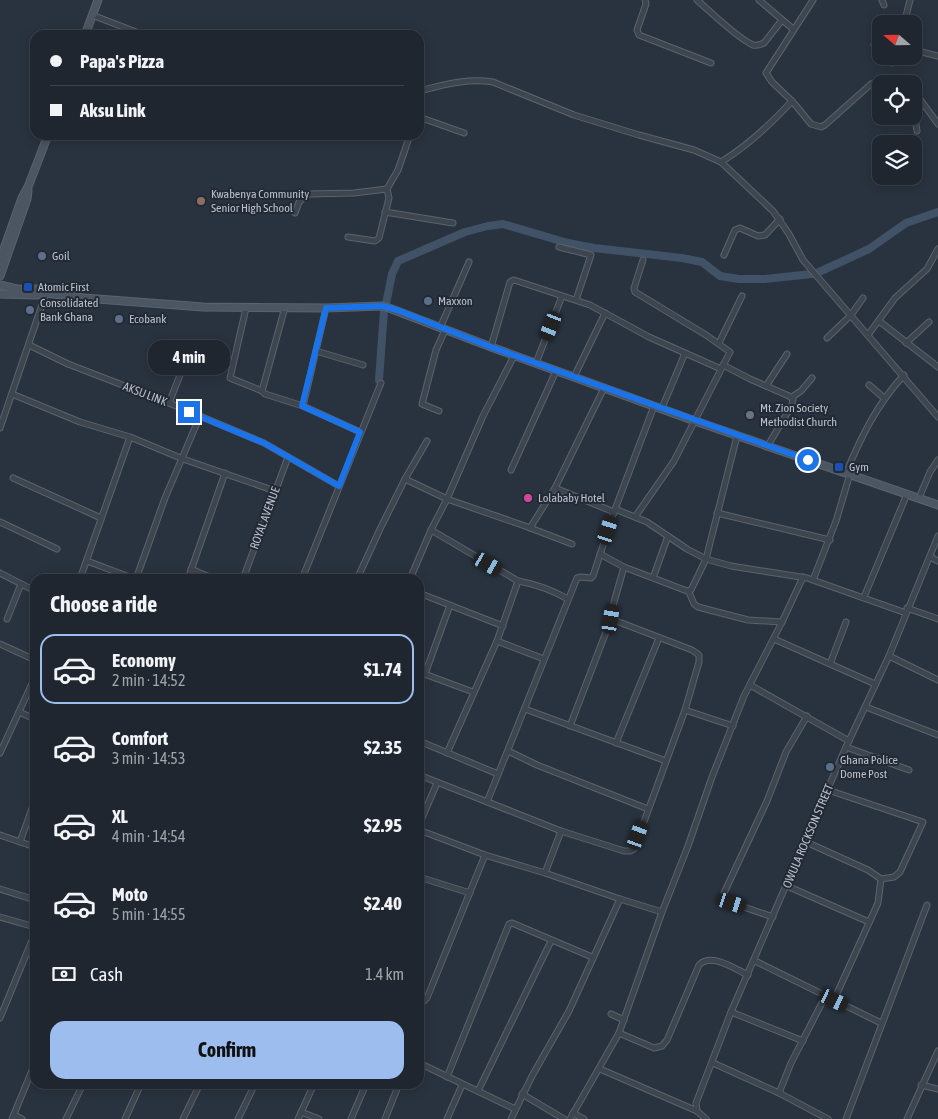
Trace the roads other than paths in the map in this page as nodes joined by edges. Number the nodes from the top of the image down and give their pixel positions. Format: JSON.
{"nodes":[{"id":1,"x":98,"y":0,"type":"edge"},
{"id":2,"x":645,"y":0,"type":"edge"},
{"id":3,"x":697,"y":0,"type":"edge"},
{"id":4,"x":759,"y":0,"type":"edge"},
{"id":5,"x":813,"y":0,"type":"edge"},
{"id":6,"x":910,"y":0,"type":"edge"},
{"id":7,"x":92,"y":15,"type":"junction"},
{"id":8,"x":906,"y":15,"type":"edge"},
{"id":9,"x":782,"y":20,"type":"junction"},
{"id":10,"x":794,"y":29,"type":"junction"},
{"id":11,"x":87,"y":30,"type":"edge"},
{"id":12,"x":131,"y":30,"type":"edge"},
{"id":13,"x":922,"y":52,"type":"edge"},
{"id":14,"x":938,"y":55,"type":"edge"},
{"id":15,"x":711,"y":63,"type":"dead end"},
{"id":16,"x":872,"y":84,"type":"edge"},
{"id":17,"x":424,"y":90,"type":"edge"},
{"id":18,"x":792,"y":101,"type":"junction"},
{"id":19,"x":922,"y":101,"type":"edge"},
{"id":20,"x":424,"y":119,"type":"edge"},
{"id":21,"x":938,"y":124,"type":"edge"},
{"id":22,"x":916,"y":125,"type":"edge"},
{"id":23,"x":917,"y":130,"type":"dead end"},
{"id":24,"x":464,"y":133,"type":"dead end"},
{"id":25,"x":46,"y":140,"type":"edge"},
{"id":26,"x":408,"y":140,"type":"edge"},
{"id":27,"x":721,"y":162,"type":"junction"},
{"id":28,"x":28,"y":187,"type":"junction"},
{"id":29,"x":387,"y":189,"type":"junction"},
{"id":30,"x":385,"y":212,"type":"junction"},
{"id":31,"x":295,"y":213,"type":"dead end"},
{"id":32,"x":780,"y":219,"type":"junction"},
{"id":33,"x":453,"y":223,"type":"dead end"},
{"id":34,"x":348,"y":237,"type":"dead end"},
{"id":35,"x":559,"y":247,"type":"dead end"},
{"id":36,"x":937,"y":253,"type":"edge"},
{"id":37,"x":724,"y":255,"type":"dead end"},
{"id":38,"x":0,"y":260,"type":"edge"},
{"id":39,"x":643,"y":260,"type":"dead end"},
{"id":40,"x":469,"y":262,"type":"dead end"},
{"id":41,"x":0,"y":276,"type":"edge"},
{"id":42,"x":0,"y":285,"type":"edge"},
{"id":43,"x":46,"y":293,"type":"junction"},
{"id":44,"x":0,"y":294,"type":"edge"},
{"id":45,"x":562,"y":296,"type":"junction"},
{"id":46,"x":742,"y":296,"type":"dead end"},
{"id":47,"x":864,"y":298,"type":"dead end"},
{"id":48,"x":576,"y":300,"type":"junction"},
{"id":49,"x":286,"y":307,"type":"junction"},
{"id":50,"x":246,"y":308,"type":"junction"},
{"id":51,"x":326,"y":308,"type":"junction"},
{"id":52,"x":605,"y":313,"type":"junction"},
{"id":53,"x":851,"y":315,"type":"junction"},
{"id":54,"x":879,"y":321,"type":"junction"},
{"id":55,"x":929,"y":322,"type":"dead end"},
{"id":56,"x":443,"y":329,"type":"junction"},
{"id":57,"x":868,"y":335,"type":"junction"},
{"id":58,"x":827,"y":338,"type":"dead end"},
{"id":59,"x":719,"y":343,"type":"junction"},
{"id":60,"x":906,"y":343,"type":"junction"},
{"id":61,"x":30,"y":345,"type":"junction"},
{"id":62,"x":491,"y":347,"type":"junction"},
{"id":63,"x":316,"y":351,"type":"junction"},
{"id":64,"x":685,"y":353,"type":"junction"},
{"id":65,"x":787,"y":354,"type":"dead end"},
{"id":66,"x":514,"y":356,"type":"junction"},
{"id":67,"x":536,"y":363,"type":"junction"},
{"id":68,"x":363,"y":365,"type":"dead end"},
{"id":69,"x":722,"y":367,"type":"junction"},
{"id":70,"x":938,"y":367,"type":"edge"},
{"id":71,"x":182,"y":370,"type":"dead end"},
{"id":72,"x":556,"y":371,"type":"junction"},
{"id":73,"x":904,"y":376,"type":"junction"},
{"id":74,"x":574,"y":377,"type":"junction"},
{"id":75,"x":812,"y":378,"type":"dead end"},
{"id":76,"x":381,"y":383,"type":"dead end"},
{"id":77,"x":869,"y":385,"type":"dead end"},
{"id":78,"x":766,"y":386,"type":"junction"},
{"id":79,"x":604,"y":388,"type":"junction"},
{"id":80,"x":262,"y":391,"type":"junction"},
{"id":81,"x":12,"y":394,"type":"junction"},
{"id":82,"x":792,"y":397,"type":"junction"},
{"id":83,"x":884,"y":398,"type":"junction"},
{"id":84,"x":169,"y":403,"type":"junction"},
{"id":85,"x":302,"y":406,"type":"junction"},
{"id":86,"x":654,"y":406,"type":"junction"},
{"id":87,"x":662,"y":408,"type":"junction"},
{"id":88,"x":936,"y":410,"type":"edge"},
{"id":89,"x":439,"y":411,"type":"dead end"},
{"id":90,"x":200,"y":416,"type":"junction"},
{"id":91,"x":938,"y":417,"type":"edge"},
{"id":92,"x":695,"y":421,"type":"junction"},
{"id":93,"x":0,"y":425,"type":"edge"},
{"id":94,"x":360,"y":432,"type":"junction"},
{"id":95,"x":737,"y":436,"type":"junction"},
{"id":96,"x":130,"y":437,"type":"junction"},
{"id":97,"x":427,"y":440,"type":"dead end"},
{"id":98,"x":767,"y":447,"type":"junction"},
{"id":99,"x":288,"y":457,"type":"junction"},
{"id":100,"x":183,"y":459,"type":"junction"},
{"id":101,"x":938,"y":460,"type":"edge"},
{"id":102,"x":511,"y":470,"type":"dead end"},
{"id":103,"x":225,"y":473,"type":"junction"},
{"id":104,"x":848,"y":474,"type":"junction"},
{"id":105,"x":13,"y":478,"type":"dead end"},
{"id":106,"x":405,"y":479,"type":"junction"},
{"id":107,"x":339,"y":486,"type":"junction"},
{"id":108,"x":556,"y":488,"type":"junction"},
{"id":109,"x":275,"y":491,"type":"junction"},
{"id":110,"x":907,"y":494,"type":"junction"},
{"id":111,"x":919,"y":498,"type":"junction"},
{"id":112,"x":447,"y":499,"type":"junction"},
{"id":113,"x":938,"y":505,"type":"edge"},
{"id":114,"x":615,"y":510,"type":"junction"},
{"id":115,"x":717,"y":513,"type":"junction"},
{"id":116,"x":635,"y":516,"type":"junction"},
{"id":117,"x":101,"y":518,"type":"junction"},
{"id":118,"x":0,"y":522,"type":"edge"},
{"id":119,"x":530,"y":528,"type":"junction"},
{"id":120,"x":431,"y":530,"type":"junction"},
{"id":121,"x":668,"y":536,"type":"junction"},
{"id":122,"x":938,"y":536,"type":"edge"},
{"id":123,"x":830,"y":540,"type":"junction"},
{"id":124,"x":572,"y":544,"type":"dead end"},
{"id":125,"x":57,"y":549,"type":"dead end"},
{"id":126,"x":600,"y":554,"type":"junction"},
{"id":127,"x":930,"y":557,"type":"junction"},
{"id":128,"x":706,"y":559,"type":"junction"},
{"id":129,"x":87,"y":561,"type":"junction"},
{"id":130,"x":938,"y":561,"type":"edge"},
{"id":131,"x":624,"y":567,"type":"junction"},
{"id":132,"x":192,"y":569,"type":"junction"},
{"id":133,"x":0,"y":573,"type":"edge"},
{"id":134,"x":82,"y":574,"type":"edge"},
{"id":135,"x":122,"y":574,"type":"edge"},
{"id":136,"x":137,"y":574,"type":"edge"},
{"id":137,"x":190,"y":574,"type":"edge"},
{"id":138,"x":203,"y":574,"type":"edge"},
{"id":139,"x":244,"y":574,"type":"edge"},
{"id":140,"x":304,"y":574,"type":"edge"},
{"id":141,"x":359,"y":574,"type":"edge"},
{"id":142,"x":412,"y":574,"type":"edge"},
{"id":143,"x":802,"y":577,"type":"junction"},
{"id":144,"x":653,"y":578,"type":"junction"},
{"id":145,"x":813,"y":580,"type":"junction"},
{"id":146,"x":518,"y":581,"type":"junction"},
{"id":147,"x":21,"y":584,"type":"junction"},
{"id":148,"x":30,"y":588,"type":"edge"},
{"id":149,"x":689,"y":592,"type":"junction"},
{"id":150,"x":424,"y":595,"type":"edge"},
{"id":151,"x":864,"y":597,"type":"junction"},
{"id":152,"x":568,"y":599,"type":"junction"},
{"id":153,"x":450,"y":605,"type":"junction"},
{"id":154,"x":907,"y":610,"type":"junction"},
{"id":155,"x":8,"y":619,"type":"dead end"},
{"id":156,"x":611,"y":619,"type":"junction"},
{"id":157,"x":938,"y":619,"type":"edge"},
{"id":158,"x":782,"y":622,"type":"junction"},
{"id":159,"x":846,"y":622,"type":"dead end"},
{"id":160,"x":502,"y":626,"type":"junction"},
{"id":161,"x":659,"y":638,"type":"junction"},
{"id":162,"x":774,"y":639,"type":"junction"},
{"id":163,"x":497,"y":641,"type":"junction"},
{"id":164,"x":0,"y":644,"type":"edge"},
{"id":165,"x":889,"y":656,"type":"junction"},
{"id":166,"x":30,"y":658,"type":"edge"},
{"id":167,"x":544,"y":659,"type":"junction"},
{"id":168,"x":830,"y":664,"type":"junction"},
{"id":169,"x":424,"y":668,"type":"edge"},
{"id":170,"x":424,"y":674,"type":"edge"},
{"id":171,"x":938,"y":680,"type":"edge"},
{"id":172,"x":876,"y":684,"type":"junction"},
{"id":173,"x":750,"y":686,"type":"junction"},
{"id":174,"x":30,"y":687,"type":"edge"},
{"id":175,"x":473,"y":692,"type":"junction"},
{"id":176,"x":866,"y":707,"type":"junction"},
{"id":177,"x":525,"y":710,"type":"junction"},
{"id":178,"x":685,"y":710,"type":"junction"},
{"id":179,"x":18,"y":712,"type":"junction"},
{"id":180,"x":807,"y":716,"type":"junction"},
{"id":181,"x":30,"y":717,"type":"edge"},
{"id":182,"x":570,"y":726,"type":"junction"},
{"id":183,"x":733,"y":726,"type":"junction"},
{"id":184,"x":938,"y":735,"type":"edge"},
{"id":185,"x":849,"y":741,"type":"junction"},
{"id":186,"x":424,"y":743,"type":"edge"},
{"id":187,"x":616,"y":743,"type":"junction"},
{"id":188,"x":846,"y":747,"type":"junction"},
{"id":189,"x":508,"y":751,"type":"junction"},
{"id":190,"x":0,"y":753,"type":"edge"},
{"id":191,"x":447,"y":753,"type":"junction"},
{"id":192,"x":666,"y":761,"type":"junction"},
{"id":193,"x":909,"y":770,"type":"dead end"},
{"id":194,"x":498,"y":774,"type":"junction"},
{"id":195,"x":424,"y":777,"type":"edge"},
{"id":196,"x":437,"y":783,"type":"junction"},
{"id":197,"x":828,"y":790,"type":"junction"},
{"id":198,"x":487,"y":802,"type":"junction"},
{"id":199,"x":648,"y":809,"type":"junction"},
{"id":200,"x":424,"y":813,"type":"edge"},
{"id":201,"x":30,"y":814,"type":"edge"},
{"id":202,"x":424,"y":832,"type":"edge"},
{"id":203,"x":562,"y":832,"type":"junction"},
{"id":204,"x":0,"y":835,"type":"edge"},
{"id":205,"x":20,"y":842,"type":"junction"},
{"id":206,"x":806,"y":842,"type":"junction"},
{"id":207,"x":30,"y":845,"type":"edge"},
{"id":208,"x":485,"y":855,"type":"junction"},
{"id":209,"x":544,"y":872,"type":"junction"},
{"id":210,"x":424,"y":879,"type":"edge"},
{"id":211,"x":881,"y":879,"type":"junction"},
{"id":212,"x":787,"y":886,"type":"junction"},
{"id":213,"x":0,"y":889,"type":"edge"},
{"id":214,"x":470,"y":893,"type":"junction"},
{"id":215,"x":30,"y":898,"type":"edge"},
{"id":216,"x":620,"y":899,"type":"junction"},
{"id":217,"x":927,"y":905,"type":"dead end"},
{"id":218,"x":662,"y":912,"type":"junction"},
{"id":219,"x":0,"y":917,"type":"edge"},
{"id":220,"x":773,"y":917,"type":"junction"},
{"id":221,"x":869,"y":922,"type":"junction"},
{"id":222,"x":30,"y":926,"type":"edge"},
{"id":223,"x":551,"y":940,"type":"junction"},
{"id":224,"x":30,"y":945,"type":"edge"},
{"id":225,"x":592,"y":957,"type":"junction"},
{"id":226,"x":755,"y":961,"type":"junction"},
{"id":227,"x":748,"y":975,"type":"junction"},
{"id":228,"x":826,"y":995,"type":"junction"},
{"id":229,"x":424,"y":1000,"type":"edge"},
{"id":230,"x":834,"y":1000,"type":"junction"},
{"id":231,"x":731,"y":1012,"type":"junction"},
{"id":232,"x":610,"y":1014,"type":"dead end"},
{"id":233,"x":0,"y":1018,"type":"edge"},
{"id":234,"x":624,"y":1020,"type":"junction"},
{"id":235,"x":881,"y":1023,"type":"junction"},
{"id":236,"x":619,"y":1033,"type":"junction"},
{"id":237,"x":802,"y":1041,"type":"junction"},
{"id":238,"x":938,"y":1051,"type":"edge"},
{"id":239,"x":713,"y":1063,"type":"junction"},
{"id":240,"x":424,"y":1066,"type":"edge"},
{"id":241,"x":600,"y":1069,"type":"junction"},
{"id":242,"x":30,"y":1075,"type":"edge"},
{"id":243,"x":447,"y":1078,"type":"junction"},
{"id":244,"x":462,"y":1085,"type":"junction"},
{"id":245,"x":921,"y":1085,"type":"junction"},
{"id":246,"x":81,"y":1089,"type":"edge"},
{"id":247,"x":139,"y":1089,"type":"edge"},
{"id":248,"x":198,"y":1089,"type":"edge"},
{"id":249,"x":253,"y":1089,"type":"edge"},
{"id":250,"x":312,"y":1089,"type":"edge"},
{"id":251,"x":364,"y":1089,"type":"edge"},
{"id":252,"x":398,"y":1089,"type":"edge"},
{"id":253,"x":938,"y":1089,"type":"edge"},
{"id":254,"x":478,"y":1092,"type":"junction"},
{"id":255,"x":779,"y":1093,"type":"junction"},
{"id":256,"x":522,"y":1094,"type":"junction"},
{"id":257,"x":515,"y":1109,"type":"junction"},
{"id":258,"x":697,"y":1111,"type":"junction"},
{"id":259,"x":301,"y":1112,"type":"junction"},
{"id":260,"x":572,"y":1116,"type":"edge"},
{"id":261,"x":13,"y":1117,"type":"edge"},
{"id":262,"x":22,"y":1119,"type":"edge"},
{"id":263,"x":66,"y":1119,"type":"edge"},
{"id":264,"x":125,"y":1119,"type":"edge"},
{"id":265,"x":183,"y":1119,"type":"edge"},
{"id":266,"x":238,"y":1119,"type":"edge"},
{"id":267,"x":298,"y":1119,"type":"edge"},
{"id":268,"x":319,"y":1119,"type":"edge"},
{"id":269,"x":351,"y":1119,"type":"edge"},
{"id":270,"x":385,"y":1119,"type":"edge"},
{"id":271,"x":447,"y":1119,"type":"edge"},
{"id":272,"x":511,"y":1119,"type":"edge"},
{"id":273,"x":564,"y":1119,"type":"edge"},
{"id":274,"x":584,"y":1119,"type":"edge"},
{"id":275,"x":706,"y":1119,"type":"edge"},
{"id":276,"x":828,"y":1119,"type":"edge"},
{"id":277,"x":846,"y":1119,"type":"edge"},
{"id":278,"x":907,"y":1119,"type":"edge"}],
"edges":[{"from":1,"to":7,"type":"main road"},
{"from":2,"to":15,"type":"street"},
{"from":3,"to":9,"type":"street"},
{"from":4,"to":9,"type":"street"},
{"from":5,"to":10,"type":"street"},
{"from":6,"to":8,"type":"street"},
{"from":7,"to":11,"type":"main road"},
{"from":7,"to":12,"type":"street"},
{"from":9,"to":10,"type":"street"},
{"from":10,"to":18,"type":"street"},
{"from":13,"to":14,"type":"street"},
{"from":16,"to":18,"type":"street"},
{"from":17,"to":27,"type":"street"},
{"from":18,"to":27,"type":"street"},
{"from":19,"to":21,"type":"street"},
{"from":20,"to":24,"type":"street"},
{"from":22,"to":23,"type":"street"},
{"from":25,"to":28,"type":"main road"},
{"from":26,"to":29,"type":"street"},
{"from":27,"to":32,"type":"street"},
{"from":28,"to":38,"type":"main road"},
{"from":28,"to":41,"type":"main road"},
{"from":29,"to":30,"type":"street"},
{"from":29,"to":31,"type":"street"},
{"from":30,"to":33,"type":"street"},
{"from":30,"to":34,"type":"street"},
{"from":32,"to":37,"type":"street"},
{"from":32,"to":53,"type":"street"},
{"from":35,"to":48,"type":"street"},
{"from":36,"to":54,"type":"street"},
{"from":39,"to":59,"type":"street"},
{"from":40,"to":56,"type":"street"},
{"from":42,"to":43,"type":"main road"},
{"from":43,"to":44,"type":"main road"},
{"from":43,"to":50,"type":"main road"},
{"from":43,"to":61,"type":"street"},
{"from":45,"to":48,"type":"street"},
{"from":45,"to":62,"type":"street"},
{"from":45,"to":67,"type":"street"},
{"from":46,"to":59,"type":"street"},
{"from":47,"to":53,"type":"street"},
{"from":48,"to":52,"type":"street"},
{"from":49,"to":50,"type":"main road"},
{"from":49,"to":51,"type":"main road"},
{"from":49,"to":80,"type":"street"},
{"from":50,"to":80,"type":"street"},
{"from":51,"to":56,"type":"main road"},
{"from":51,"to":63,"type":"street"},
{"from":52,"to":64,"type":"street"},
{"from":52,"to":74,"type":"street"},
{"from":53,"to":57,"type":"street"},
{"from":53,"to":58,"type":"street"},
{"from":54,"to":57,"type":"street"},
{"from":54,"to":60,"type":"street"},
{"from":55,"to":60,"type":"street"},
{"from":56,"to":62,"type":"main road"},
{"from":56,"to":89,"type":"street"},
{"from":57,"to":73,"type":"street"},
{"from":59,"to":69,"type":"street"},
{"from":60,"to":70,"type":"street"},
{"from":61,"to":81,"type":"street"},
{"from":61,"to":84,"type":"street","name":"AKSU LINK"},
{"from":62,"to":66,"type":"main road"},
{"from":63,"to":68,"type":"street"},
{"from":63,"to":85,"type":"street"},
{"from":64,"to":69,"type":"street"},
{"from":64,"to":87,"type":"street"},
{"from":65,"to":78,"type":"street"},
{"from":66,"to":67,"type":"main road"},
{"from":66,"to":112,"type":"street"},
{"from":67,"to":72,"type":"main road"},
{"from":69,"to":78,"type":"street"},
{"from":69,"to":92,"type":"street"},
{"from":71,"to":84,"type":"street"},
{"from":72,"to":74,"type":"main road"},
{"from":72,"to":102,"type":"street"},
{"from":73,"to":83,"type":"street"},
{"from":73,"to":88,"type":"street"},
{"from":74,"to":79,"type":"main road"},
{"from":75,"to":82,"type":"street"},
{"from":76,"to":94,"type":"street"},
{"from":77,"to":83,"type":"street"},
{"from":78,"to":82,"type":"street"},
{"from":79,"to":86,"type":"main road"},
{"from":79,"to":108,"type":"street"},
{"from":80,"to":85,"type":"street"},
{"from":81,"to":93,"type":"street"},
{"from":81,"to":96,"type":"street"},
{"from":82,"to":98,"type":"street"},
{"from":83,"to":104,"type":"street"},
{"from":84,"to":90,"type":"street","name":"AKSU LINK"},
{"from":85,"to":94,"type":"street"},
{"from":86,"to":87,"type":"main road"},
{"from":86,"to":114,"type":"street"},
{"from":87,"to":92,"type":"main road"},
{"from":88,"to":91,"type":"street"},
{"from":90,"to":99,"type":"street","name":"AKSU LINK"},
{"from":90,"to":100,"type":"street"},
{"from":92,"to":95,"type":"main road"},
{"from":92,"to":116,"type":"street"},
{"from":94,"to":107,"type":"street"},
{"from":95,"to":98,"type":"main road"},
{"from":95,"to":115,"type":"street"},
{"from":96,"to":100,"type":"street"},
{"from":96,"to":117,"type":"street"},
{"from":97,"to":106,"type":"street"},
{"from":98,"to":104,"type":"main road"},
{"from":99,"to":107,"type":"street","name":"AKSU LINK"},
{"from":99,"to":109,"type":"street","name":"ROYAL AVENUE"},
{"from":100,"to":103,"type":"street"},
{"from":100,"to":136,"type":"street"},
{"from":101,"to":111,"type":"street"},
{"from":103,"to":109,"type":"street"},
{"from":103,"to":132,"type":"street"},
{"from":104,"to":110,"type":"main road"},
{"from":104,"to":123,"type":"street"},
{"from":105,"to":117,"type":"street"},
{"from":106,"to":112,"type":"street"},
{"from":106,"to":141,"type":"street"},
{"from":107,"to":140,"type":"street"},
{"from":108,"to":114,"type":"street"},
{"from":108,"to":119,"type":"street"},
{"from":109,"to":139,"type":"street","name":"ROYAL AVENUE"},
{"from":110,"to":111,"type":"main road"},
{"from":110,"to":151,"type":"street"},
{"from":111,"to":113,"type":"main road"},
{"from":112,"to":119,"type":"street"},
{"from":112,"to":120,"type":"street"},
{"from":114,"to":116,"type":"street"},
{"from":114,"to":126,"type":"street"},
{"from":115,"to":123,"type":"street"},
{"from":115,"to":128,"type":"street"},
{"from":116,"to":121,"type":"street"},
{"from":117,"to":129,"type":"street"},
{"from":118,"to":125,"type":"street"},
{"from":119,"to":124,"type":"street"},
{"from":120,"to":142,"type":"street"},
{"from":120,"to":146,"type":"street"},
{"from":121,"to":128,"type":"street"},
{"from":121,"to":144,"type":"street"},
{"from":122,"to":127,"type":"street","name":"OWULA ROCKSON STREET"},
{"from":123,"to":145,"type":"street"},
{"from":126,"to":131,"type":"street"},
{"from":126,"to":152,"type":"street"},
{"from":127,"to":130,"type":"street"},
{"from":127,"to":154,"type":"street","name":"OWULA ROCKSON STREET"},
{"from":128,"to":143,"type":"street"},
{"from":128,"to":149,"type":"street"},
{"from":129,"to":134,"type":"street"},
{"from":129,"to":135,"type":"street"},
{"from":131,"to":144,"type":"street"},
{"from":131,"to":156,"type":"street"},
{"from":132,"to":137,"type":"street"},
{"from":132,"to":138,"type":"street"},
{"from":133,"to":147,"type":"street"},
{"from":143,"to":145,"type":"street"},
{"from":143,"to":158,"type":"street"},
{"from":144,"to":149,"type":"street"},
{"from":145,"to":151,"type":"street"},
{"from":146,"to":152,"type":"street"},
{"from":146,"to":160,"type":"street"},
{"from":147,"to":148,"type":"street"},
{"from":147,"to":155,"type":"street"},
{"from":149,"to":158,"type":"street"},
{"from":150,"to":153,"type":"street"},
{"from":151,"to":154,"type":"street"},
{"from":152,"to":167,"type":"street"},
{"from":153,"to":160,"type":"street"},
{"from":153,"to":169,"type":"street"},
{"from":154,"to":157,"type":"street"},
{"from":154,"to":165,"type":"street","name":"OWULA ROCKSON STREET"},
{"from":156,"to":161,"type":"street"},
{"from":156,"to":182,"type":"street"},
{"from":158,"to":162,"type":"street"},
{"from":159,"to":168,"type":"street"},
{"from":160,"to":163,"type":"street"},
{"from":161,"to":178,"type":"street"},
{"from":161,"to":187,"type":"street"},
{"from":162,"to":168,"type":"street"},
{"from":162,"to":173,"type":"street"},
{"from":163,"to":167,"type":"street"},
{"from":163,"to":175,"type":"street"},
{"from":164,"to":166,"type":"street"},
{"from":165,"to":171,"type":"street"},
{"from":165,"to":172,"type":"street","name":"OWULA ROCKSON STREET"},
{"from":167,"to":177,"type":"street"},
{"from":168,"to":172,"type":"street"},
{"from":170,"to":175,"type":"street"},
{"from":172,"to":176,"type":"street","name":"OWULA ROCKSON STREET"},
{"from":173,"to":180,"type":"street"},
{"from":173,"to":183,"type":"street"},
{"from":174,"to":179,"type":"street"},
{"from":175,"to":191,"type":"street"},
{"from":176,"to":184,"type":"street"},
{"from":176,"to":185,"type":"street","name":"OWULA ROCKSON STREET"},
{"from":177,"to":182,"type":"street"},
{"from":177,"to":189,"type":"street"},
{"from":178,"to":183,"type":"street"},
{"from":178,"to":192,"type":"street"},
{"from":179,"to":181,"type":"street"},
{"from":179,"to":190,"type":"street"},
{"from":180,"to":185,"type":"street"},
{"from":180,"to":220,"type":"street"},
{"from":182,"to":187,"type":"street"},
{"from":183,"to":218,"type":"street"},
{"from":185,"to":188,"type":"street","name":"OWULA ROCKSON STREET"},
{"from":186,"to":191,"type":"street"},
{"from":187,"to":192,"type":"street"},
{"from":188,"to":193,"type":"street"},
{"from":188,"to":197,"type":"street","name":"OWULA ROCKSON STREET"},
{"from":189,"to":194,"type":"street"},
{"from":189,"to":199,"type":"street"},
{"from":191,"to":194,"type":"street"},
{"from":192,"to":199,"type":"street"},
{"from":194,"to":198,"type":"street"},
{"from":195,"to":196,"type":"street"},
{"from":196,"to":198,"type":"street"},
{"from":196,"to":200,"type":"street"},
{"from":197,"to":206,"type":"street","name":"OWULA ROCKSON STREET"},
{"from":197,"to":211,"type":"street"},
{"from":198,"to":203,"type":"street"},
{"from":199,"to":203,"type":"street"},
{"from":201,"to":205,"type":"street"},
{"from":202,"to":208,"type":"street"},
{"from":203,"to":209,"type":"street"},
{"from":204,"to":205,"type":"street"},
{"from":205,"to":207,"type":"street"},
{"from":206,"to":211,"type":"street"},
{"from":206,"to":212,"type":"street","name":"OWULA ROCKSON STREET"},
{"from":208,"to":209,"type":"street"},
{"from":208,"to":214,"type":"street"},
{"from":209,"to":216,"type":"street"},
{"from":210,"to":214,"type":"street"},
{"from":211,"to":221,"type":"street"},
{"from":212,"to":220,"type":"street","name":"OWULA ROCKSON STREET"},
{"from":212,"to":221,"type":"street"},
{"from":213,"to":215,"type":"street"},
{"from":214,"to":229,"type":"street"},
{"from":216,"to":218,"type":"street"},
{"from":216,"to":225,"type":"street"},
{"from":217,"to":235,"type":"street"},
{"from":218,"to":234,"type":"street"},
{"from":219,"to":222,"type":"street"},
{"from":220,"to":226,"type":"street","name":"OWULA ROCKSON STREET"},
{"from":221,"to":230,"type":"street"},
{"from":223,"to":225,"type":"street"},
{"from":223,"to":243,"type":"street"},
{"from":223,"to":254,"type":"street"},
{"from":224,"to":233,"type":"street"},
{"from":225,"to":256,"type":"street"},
{"from":226,"to":227,"type":"street","name":"OWULA ROCKSON STREET"},
{"from":226,"to":228,"type":"street"},
{"from":227,"to":231,"type":"street","name":"OWULA ROCKSON STREET"},
{"from":227,"to":236,"type":"street"},
{"from":228,"to":230,"type":"street"},
{"from":228,"to":237,"type":"street"},
{"from":230,"to":235,"type":"street"},
{"from":231,"to":237,"type":"street"},
{"from":231,"to":239,"type":"street","name":"OWULA ROCKSON STREET"},
{"from":232,"to":234,"type":"street"},
{"from":234,"to":236,"type":"street"},
{"from":235,"to":277,"type":"street"},
{"from":236,"to":241,"type":"street"},
{"from":237,"to":255,"type":"street"},
{"from":238,"to":245,"type":"street"},
{"from":239,"to":255,"type":"street"},
{"from":239,"to":258,"type":"street","name":"OWULA ROCKSON STREET"},
{"from":240,"to":243,"type":"street"},
{"from":241,"to":258,"type":"street"},
{"from":241,"to":260,"type":"street"},
{"from":242,"to":261,"type":"street"},
{"from":243,"to":244,"type":"street"},
{"from":244,"to":254,"type":"street"},
{"from":244,"to":271,"type":"street"},
{"from":245,"to":253,"type":"street"},
{"from":245,"to":278,"type":"street"},
{"from":246,"to":263,"type":"street"},
{"from":247,"to":264,"type":"street"},
{"from":248,"to":265,"type":"street"},
{"from":249,"to":266,"type":"street"},
{"from":250,"to":259,"type":"street"},
{"from":251,"to":269,"type":"street"},
{"from":252,"to":270,"type":"street"},
{"from":254,"to":257,"type":"street"},
{"from":255,"to":276,"type":"street"},
{"from":256,"to":257,"type":"street"},
{"from":256,"to":273,"type":"street"},
{"from":257,"to":272,"type":"street"},
{"from":258,"to":275,"type":"street"},
{"from":259,"to":267,"type":"street"},
{"from":259,"to":268,"type":"street"},
{"from":260,"to":274,"type":"street"},
{"from":261,"to":262,"type":"street"}]}
